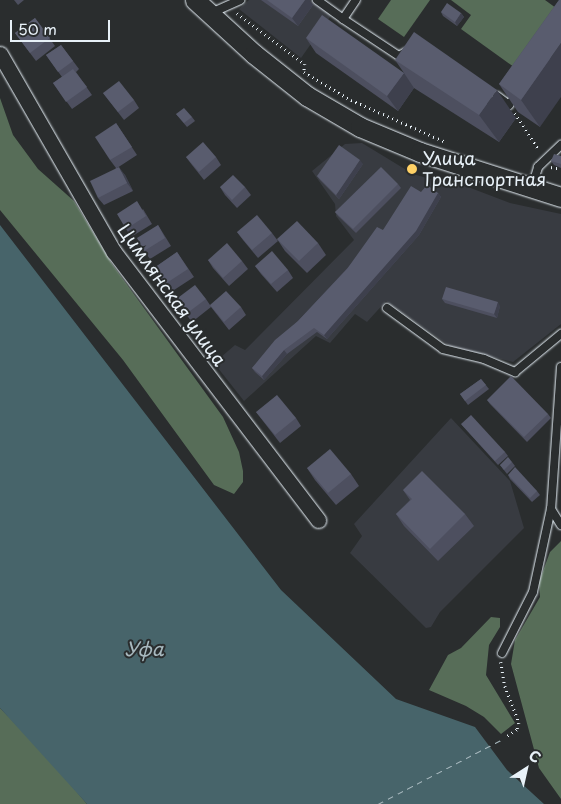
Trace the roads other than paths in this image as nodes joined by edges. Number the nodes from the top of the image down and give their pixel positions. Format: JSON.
{"nodes":[{"id":1,"x":195,"y":0,"type":"edge"},
{"id":2,"x":240,"y":0,"type":"edge"},
{"id":3,"x":317,"y":0,"type":"edge"},
{"id":4,"x":356,"y":0,"type":"edge"},
{"id":5,"x":209,"y":14,"type":"junction"},
{"id":6,"x":343,"y":20,"type":"junction"},
{"id":7,"x":413,"y":49,"type":"edge"},
{"id":8,"x":0,"y":54,"type":"edge"},
{"id":9,"x":524,"y":81,"type":"edge"},
{"id":10,"x":487,"y":88,"type":"edge"},
{"id":11,"x":561,"y":145,"type":"edge"},
{"id":12,"x":532,"y":187,"type":"junction"},
{"id":13,"x":561,"y":197,"type":"edge"},
{"id":14,"x":387,"y":308,"type":"dead end"},
{"id":15,"x":561,"y":334,"type":"edge"},
{"id":16,"x":561,"y":367,"type":"edge"},
{"id":17,"x":552,"y":509,"type":"junction"},
{"id":18,"x":318,"y":520,"type":"dead end"},
{"id":19,"x":561,"y":525,"type":"edge"},
{"id":20,"x":502,"y":653,"type":"road end"}],
"edges":[{"from":1,"to":5,"type":"street"},
{"from":2,"to":5,"type":"lane"},
{"from":3,"to":6,"type":"lane"},
{"from":4,"to":6,"type":"lane"},
{"from":5,"to":12,"type":"street"},
{"from":6,"to":7,"type":"lane"},
{"from":8,"to":18,"type":"street","name":"Цимлянская улица"},
{"from":9,"to":10,"type":"lane"},
{"from":11,"to":12,"type":"lane"},
{"from":12,"to":13,"type":"street"},
{"from":14,"to":15,"type":"lane"},
{"from":16,"to":17,"type":"lane"},
{"from":17,"to":19,"type":"lane"},
{"from":17,"to":20,"type":"lane"}]}
